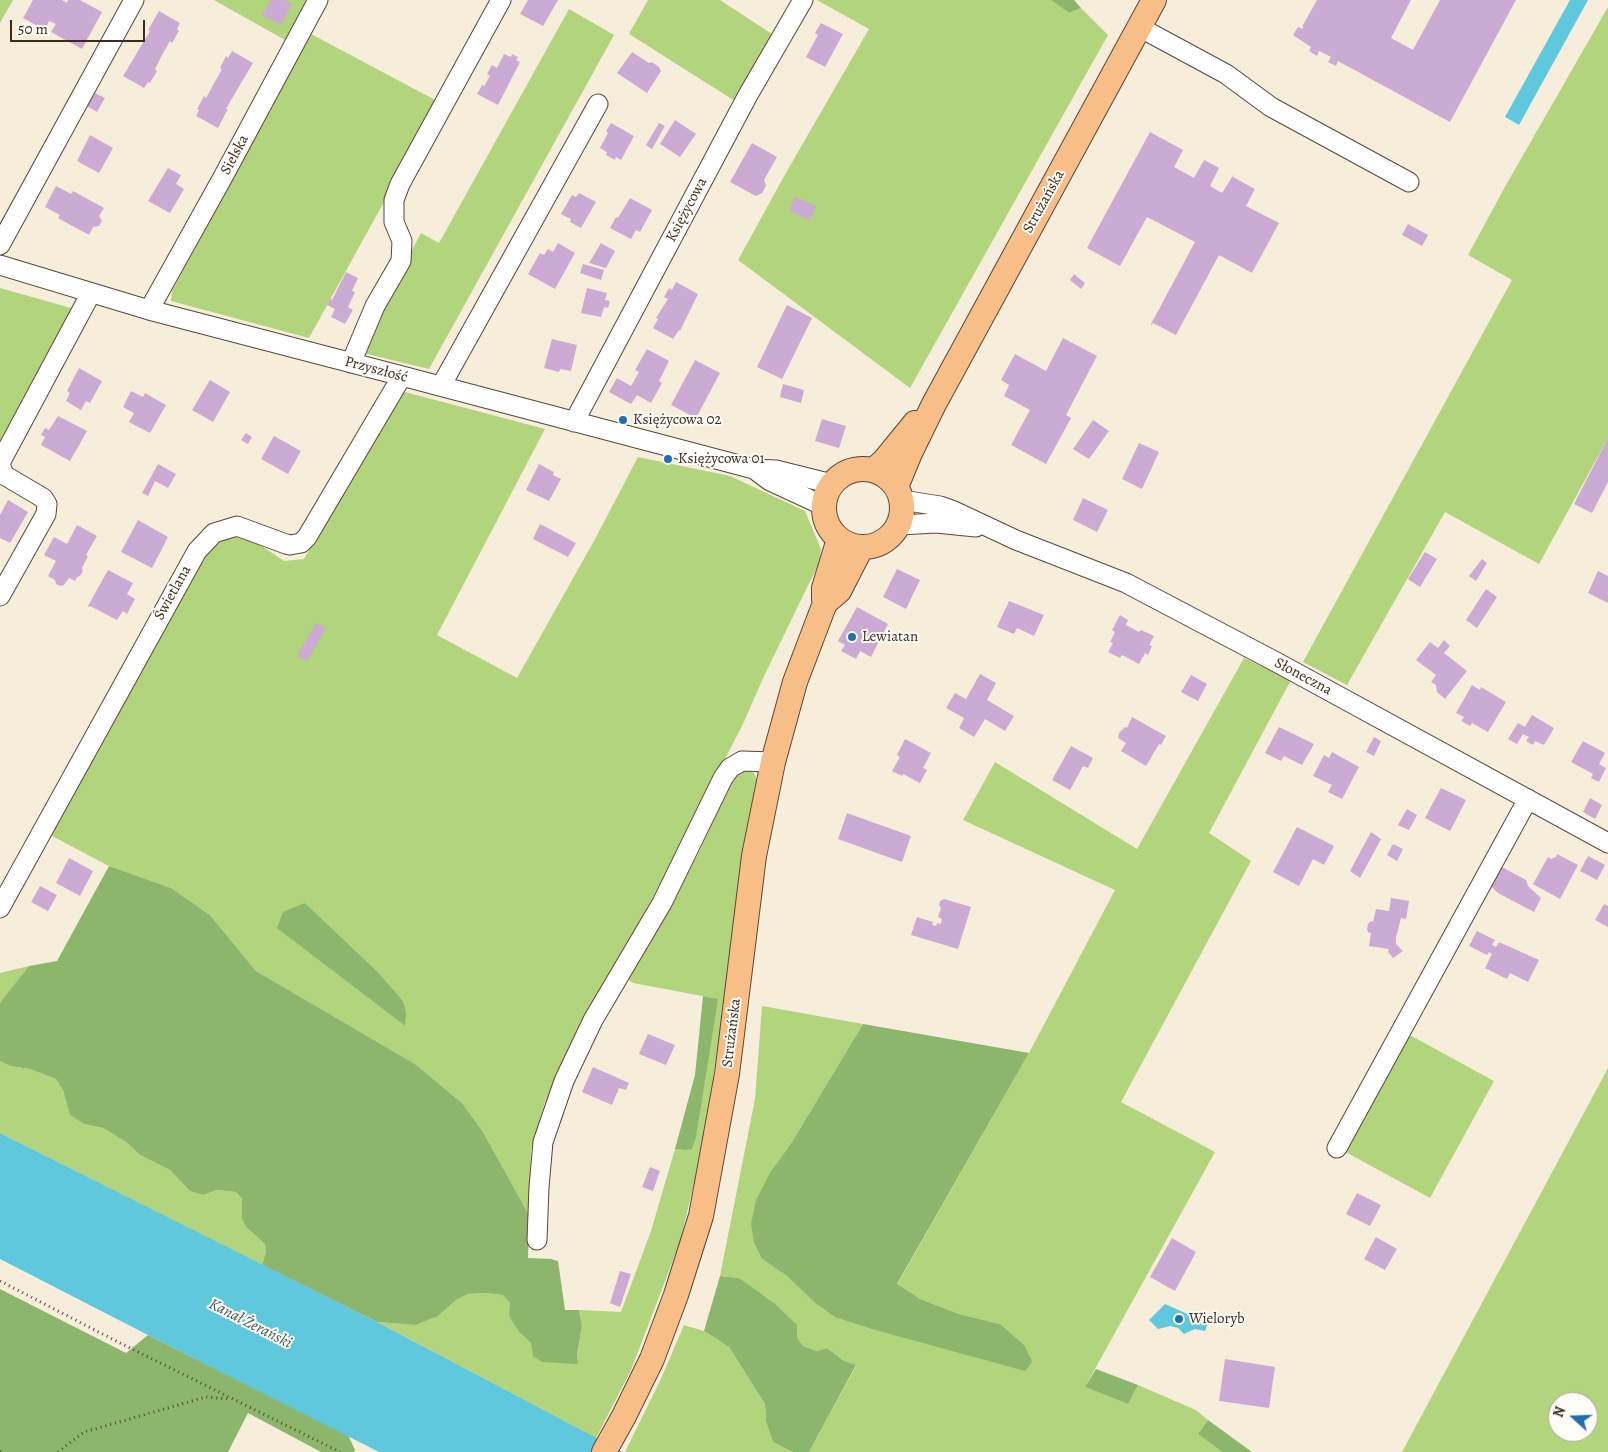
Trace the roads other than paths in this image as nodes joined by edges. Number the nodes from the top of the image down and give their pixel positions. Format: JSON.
{"nodes":[{"id":1,"x":134,"y":0,"type":"edge"},
{"id":2,"x":318,"y":0,"type":"edge"},
{"id":3,"x":501,"y":0,"type":"edge"},
{"id":4,"x":803,"y":0,"type":"edge"},
{"id":5,"x":1154,"y":0,"type":"edge"},
{"id":6,"x":1139,"y":27,"type":"junction"},
{"id":7,"x":598,"y":104,"type":"dead end"},
{"id":8,"x":1409,"y":182,"type":"dead end"},
{"id":9,"x":0,"y":245,"type":"edge"},
{"id":10,"x":0,"y":265,"type":"edge"},
{"id":11,"x":91,"y":293,"type":"junction"},
{"id":12,"x":149,"y":310,"type":"junction"},
{"id":13,"x":351,"y":363,"type":"junction"},
{"id":14,"x":402,"y":376,"type":"junction"},
{"id":15,"x":441,"y":386,"type":"junction"},
{"id":16,"x":934,"y":404,"type":"junction"},
{"id":17,"x":574,"y":422,"type":"junction"},
{"id":18,"x":0,"y":464,"type":"edge"},
{"id":19,"x":754,"y":469,"type":"junction"},
{"id":20,"x":874,"y":470,"type":"junction"},
{"id":21,"x":832,"y":484,"type":"junction"},
{"id":22,"x":899,"y":493,"type":"junction"},
{"id":23,"x":824,"y":506,"type":"junction"},
{"id":24,"x":899,"y":525,"type":"junction"},
{"id":25,"x":989,"y":528,"type":"junction"},
{"id":26,"x":839,"y":539,"type":"junction"},
{"id":27,"x":860,"y":548,"type":"junction"},
{"id":28,"x":0,"y":596,"type":"edge"},
{"id":29,"x":825,"y":603,"type":"junction"},
{"id":30,"x":772,"y":762,"type":"junction"},
{"id":31,"x":1528,"y":799,"type":"junction"},
{"id":32,"x":1608,"y":843,"type":"edge"},
{"id":33,"x":0,"y":908,"type":"edge"},
{"id":34,"x":1337,"y":1148,"type":"dead end"},
{"id":35,"x":538,"y":1240,"type":"dead end"},
{"id":36,"x":604,"y":1452,"type":"edge"}],
"edges":[{"from":1,"to":9,"type":"street"},
{"from":2,"to":12,"type":"street","name":"Sielska"},
{"from":3,"to":13,"type":"street"},
{"from":4,"to":17,"type":"street","name":"Księżycowa"},
{"from":5,"to":6,"type":"main road","name":"Strużańska"},
{"from":6,"to":8,"type":"street"},
{"from":6,"to":16,"type":"main road","name":"Strużańska"},
{"from":7,"to":15,"type":"street"},
{"from":10,"to":11,"type":"street","name":"Przyszłość"},
{"from":11,"to":12,"type":"street","name":"Przyszłość"},
{"from":11,"to":18,"type":"street"},
{"from":12,"to":13,"type":"street","name":"Przyszłość"},
{"from":13,"to":14,"type":"street","name":"Przyszłość"},
{"from":14,"to":15,"type":"street","name":"Przyszłość"},
{"from":14,"to":33,"type":"street","name":"Świetlana"},
{"from":15,"to":17,"type":"street","name":"Przyszłość"},
{"from":16,"to":20,"type":"main road","name":"Strużańska"},
{"from":16,"to":22,"type":"main road","name":"Strużańska"},
{"from":17,"to":19,"type":"street","name":"Przyszłość"},
{"from":18,"to":28,"type":"street"},
{"from":19,"to":21,"type":"street","name":"Przyszłość"},
{"from":19,"to":23,"type":"street","name":"Przyszłość"},
{"from":20,"to":21,"type":"main road"},
{"from":20,"to":22,"type":"main road"},
{"from":21,"to":23,"type":"main road"},
{"from":22,"to":24,"type":"main road"},
{"from":22,"to":25,"type":"street","name":"Słoneczna"},
{"from":23,"to":26,"type":"main road"},
{"from":24,"to":25,"type":"street","name":"Słoneczna"},
{"from":24,"to":27,"type":"main road"},
{"from":25,"to":31,"type":"street","name":"Słoneczna"},
{"from":26,"to":27,"type":"main road"},
{"from":26,"to":29,"type":"main road","name":"Strużańska"},
{"from":27,"to":29,"type":"main road","name":"Strużańska"},
{"from":29,"to":30,"type":"main road","name":"Strużańska"},
{"from":30,"to":35,"type":"street"},
{"from":30,"to":36,"type":"main road","name":"Strużańska"},
{"from":31,"to":32,"type":"street","name":"Słoneczna"},
{"from":31,"to":34,"type":"street"}]}
